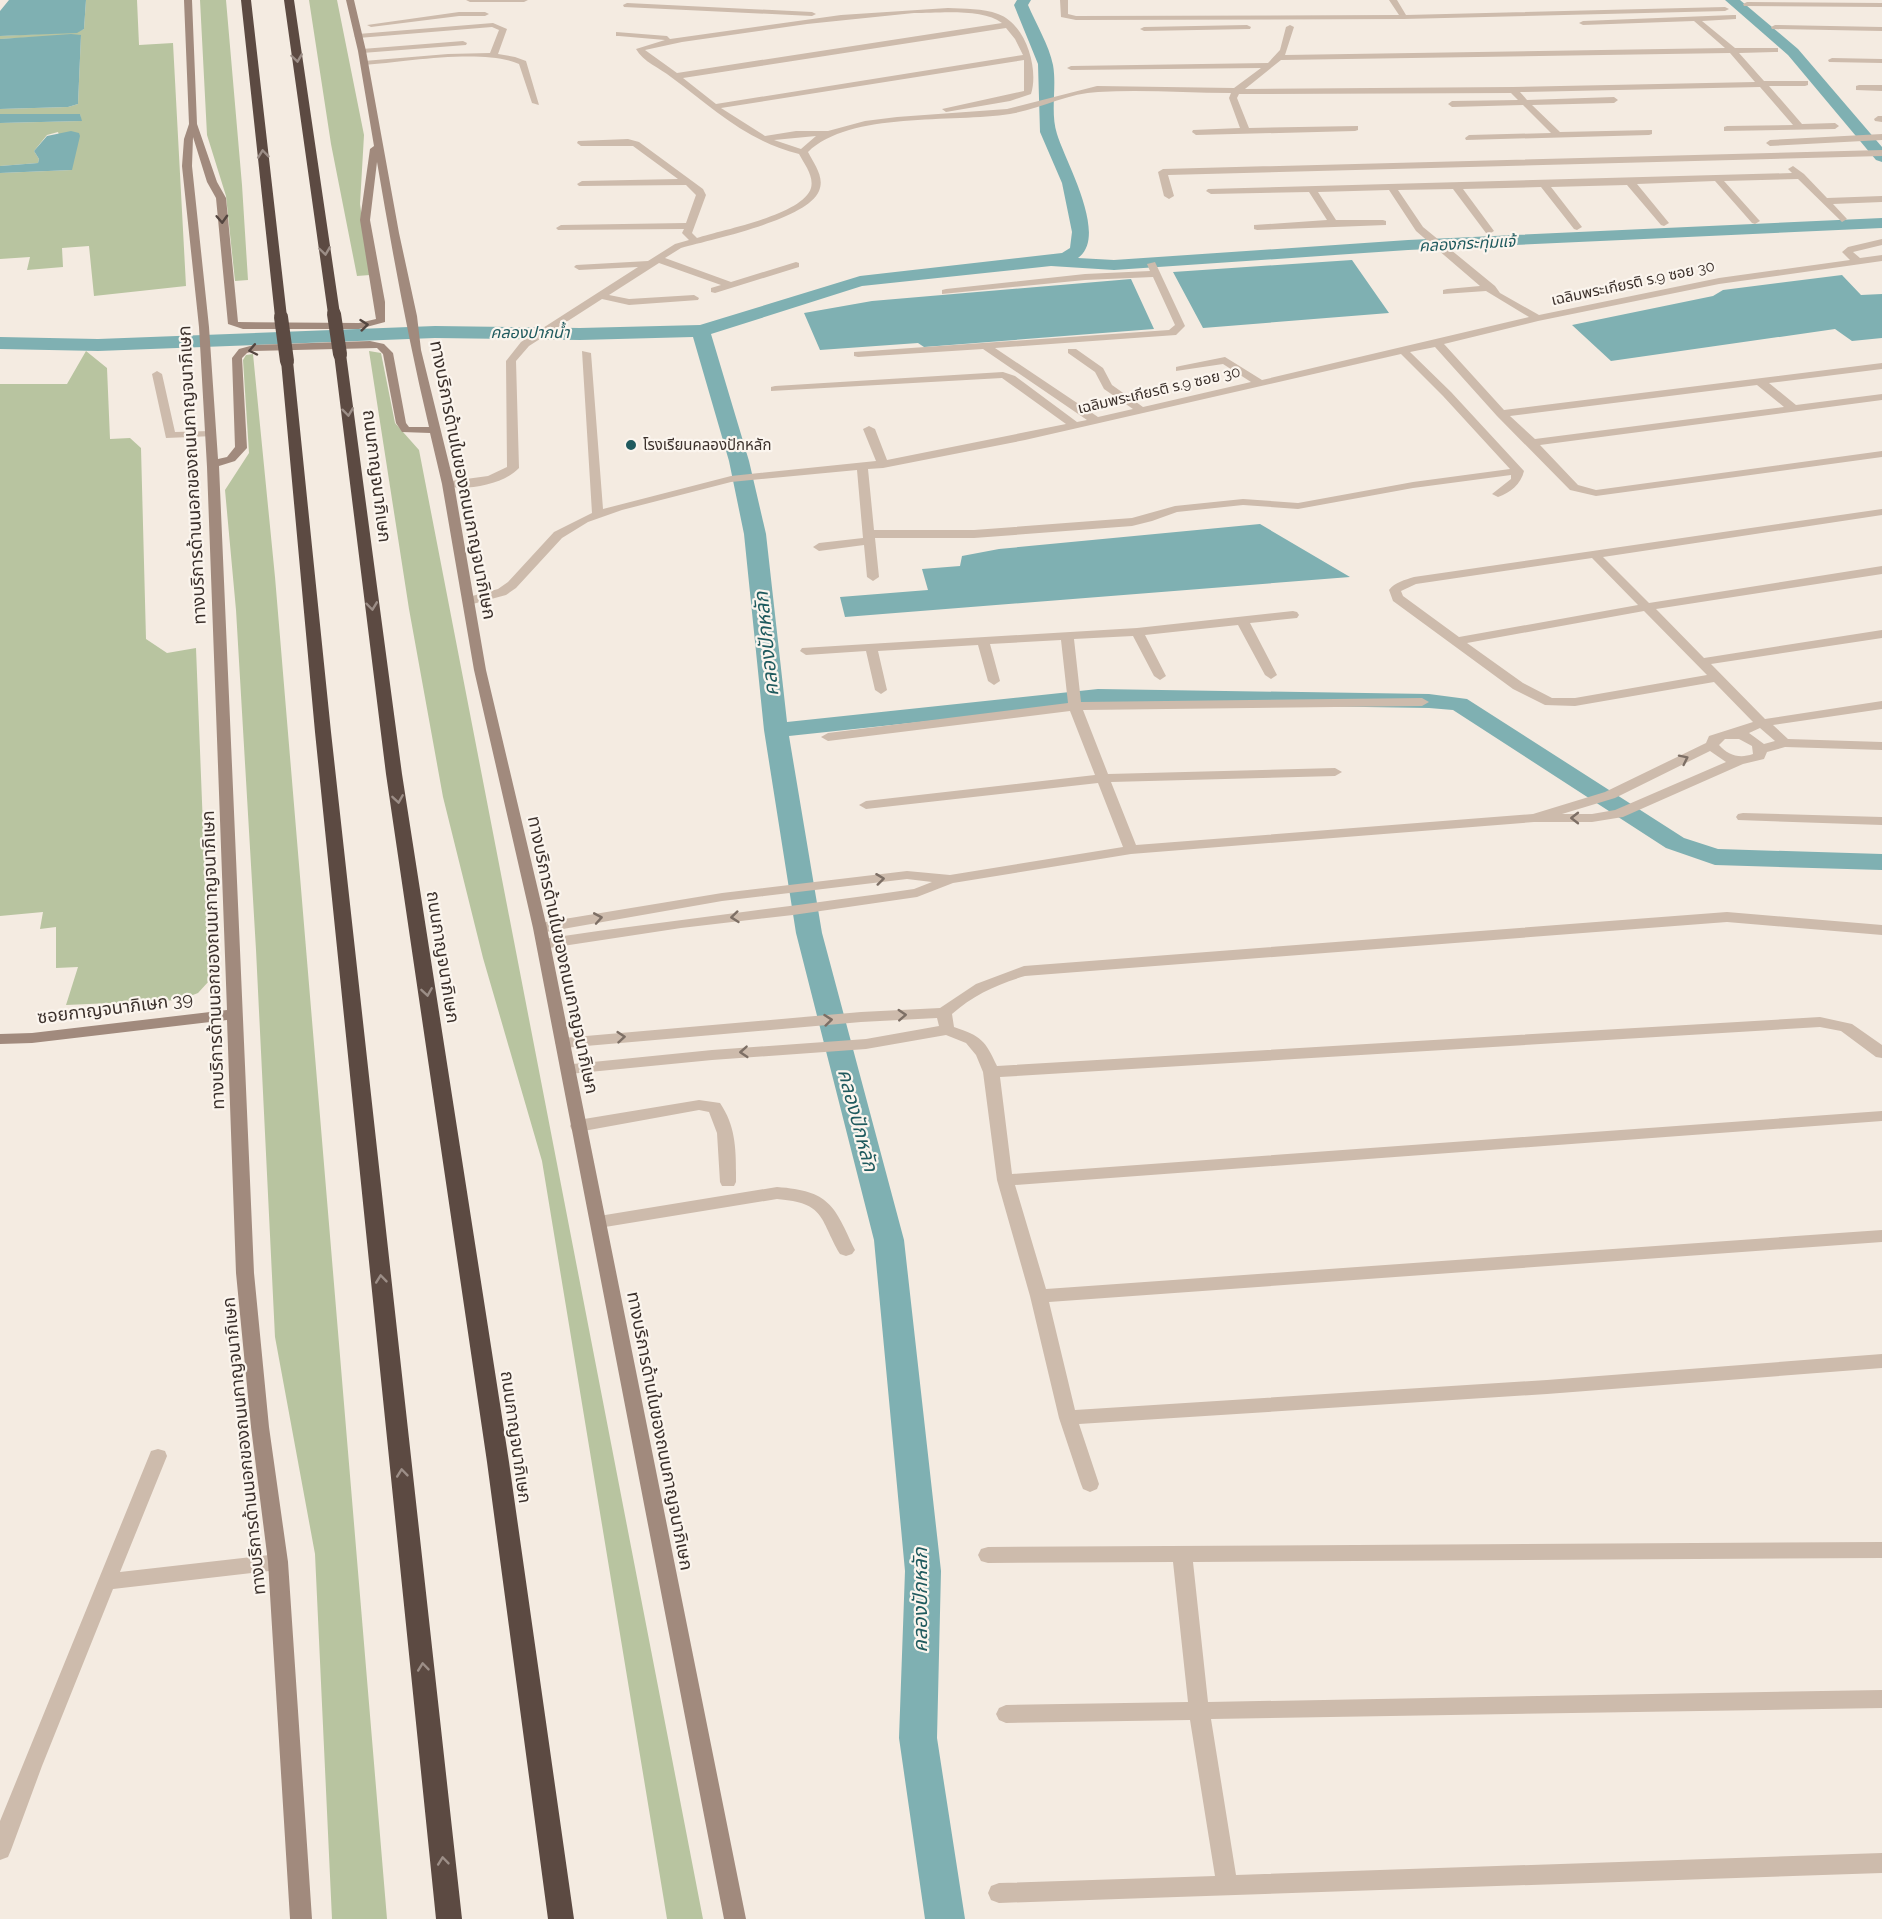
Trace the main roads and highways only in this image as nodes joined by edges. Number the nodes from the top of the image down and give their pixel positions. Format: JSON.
{"nodes":[{"id":1,"x":188,"y":0,"type":"edge"},
{"id":2,"x":246,"y":0,"type":"edge"},
{"id":3,"x":289,"y":0,"type":"edge"},
{"id":4,"x":350,"y":0,"type":"edge"},
{"id":5,"x":193,"y":124,"type":"junction"},
{"id":6,"x":376,"y":140,"type":"junction"},
{"id":7,"x":220,"y":198,"type":"junction"},
{"id":8,"x":190,"y":201,"type":"junction"},
{"id":9,"x":435,"y":430,"type":"junction"},
{"id":10,"x":212,"y":464,"type":"junction"},
{"id":11,"x":235,"y":1014,"type":"junction"},
{"id":12,"x":0,"y":1039,"type":"edge"},
{"id":13,"x":300,"y":1919,"type":"edge"},
{"id":14,"x":449,"y":1919,"type":"edge"},
{"id":15,"x":561,"y":1919,"type":"edge"},
{"id":16,"x":735,"y":1919,"type":"edge"}],
"edges":[{"from":1,"to":5,"type":"main road","name":"ทางบริการด้านนอกของถนนกาญจนาภิเษก"},
{"from":14,"to":2,"type":"highway","one_way":true,"bridge":true},
{"from":3,"to":15,"type":"highway","name":"ถนนกาญจนาภิเษก","one_way":true,"bridge":true},
{"from":4,"to":6,"type":"main road","name":"ทางบริการด้านในของถนนกาญจนาภิเษก"},
{"from":5,"to":7,"type":"main road"},
{"from":5,"to":8,"type":"main road","name":"ทางบริการด้านนอกของถนนกาญจนาภิเษก"},
{"from":7,"to":6,"type":"main road","one_way":true},
{"from":6,"to":9,"type":"main road","name":"ทางบริการด้านในของถนนกาญจนาภิเษก"},
{"from":7,"to":8,"type":"main road"},
{"from":8,"to":10,"type":"main road","name":"ทางบริการด้านนอกของถนนกาญจนาภิเษก"},
{"from":9,"to":10,"type":"main road","one_way":true},
{"from":9,"to":16,"type":"main road","name":"ทางบริการด้านในของถนนกาญจนาภิเษก"},
{"from":10,"to":11,"type":"main road","name":"ทางบริการด้านนอกของถนนกาญจนาภิเษก"},
{"from":11,"to":12,"type":"main road","name":"ซอยกาญจนาภิเษก 39"},
{"from":11,"to":13,"type":"main road","name":"ทางบริการด้านนอกของถนนกาญจนาภิเษก"}]}
